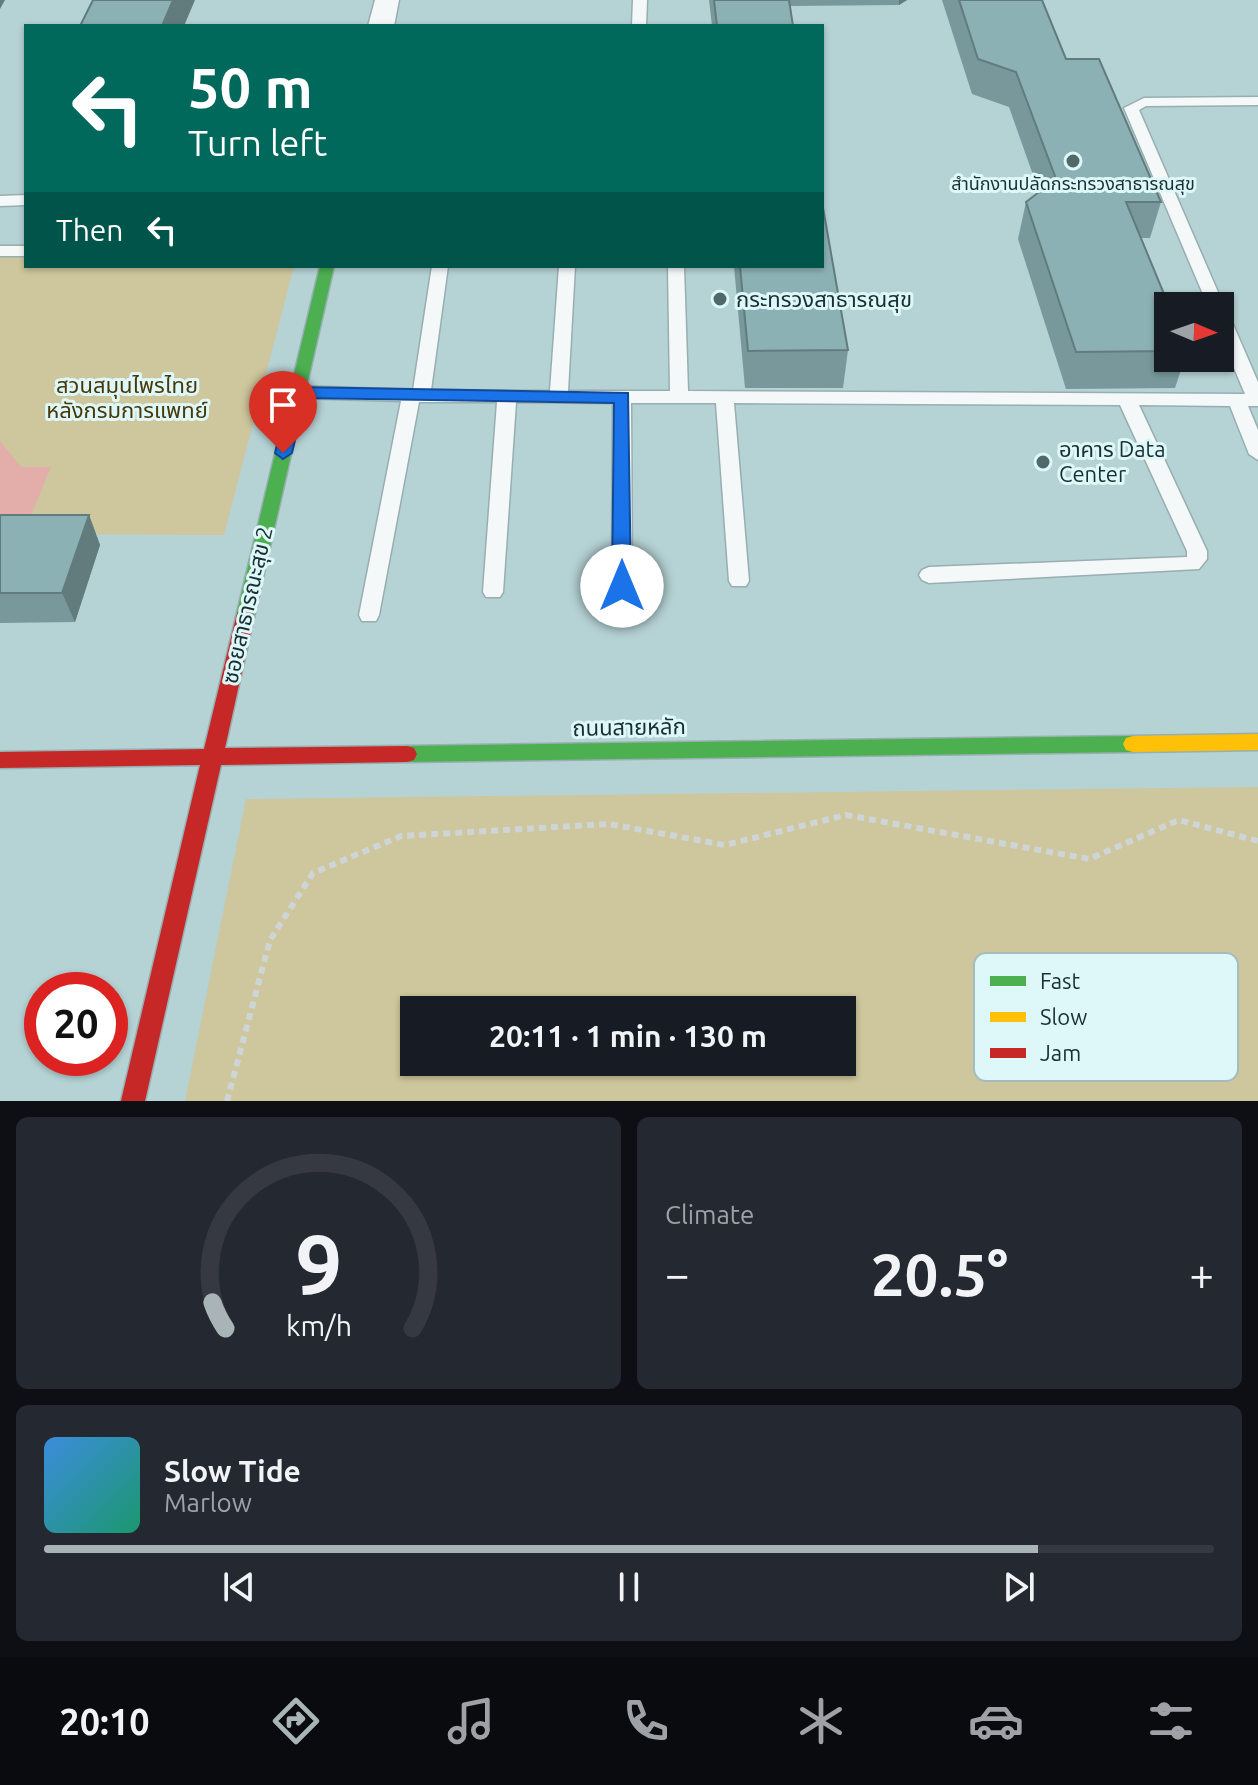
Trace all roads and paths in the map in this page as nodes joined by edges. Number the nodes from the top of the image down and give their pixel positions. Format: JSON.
{"nodes":[{"id":1,"x":387,"y":0,"type":"edge"},
{"id":2,"x":640,"y":0,"type":"edge"},
{"id":3,"x":381,"y":24,"type":"edge"},
{"id":4,"x":639,"y":24,"type":"edge"},
{"id":5,"x":1256,"y":104,"type":"edge"},
{"id":6,"x":24,"y":200,"type":"edge"},
{"id":7,"x":0,"y":201,"type":"edge"},
{"id":8,"x":0,"y":251,"type":"edge"},
{"id":9,"x":24,"y":251,"type":"edge"},
{"id":10,"x":327,"y":268,"type":"edge"},
{"id":11,"x":440,"y":268,"type":"edge"},
{"id":12,"x":567,"y":268,"type":"edge"},
{"id":13,"x":676,"y":268,"type":"edge"},
{"id":14,"x":1210,"y":292,"type":"edge"},
{"id":15,"x":1234,"y":346,"type":"edge"},
{"id":16,"x":298,"y":392,"type":"junction"},
{"id":17,"x":416,"y":396,"type":"junction"},
{"id":18,"x":507,"y":396,"type":"junction"},
{"id":19,"x":559,"y":397,"type":"junction"},
{"id":20,"x":622,"y":397,"type":"junction"},
{"id":21,"x":679,"y":397,"type":"junction"},
{"id":22,"x":725,"y":398,"type":"junction"},
{"id":23,"x":1127,"y":400,"type":"junction"},
{"id":24,"x":1237,"y":400,"type":"junction"},
{"id":25,"x":1258,"y":400,"type":"edge"},
{"id":26,"x":1258,"y":454,"type":"edge"},
{"id":27,"x":929,"y":575,"type":"dead end"},
{"id":28,"x":739,"y":581,"type":"dead end"},
{"id":29,"x":622,"y":586,"type":"dead end"},
{"id":30,"x":493,"y":592,"type":"dead end"},
{"id":31,"x":369,"y":615,"type":"dead end"},
{"id":32,"x":1258,"y":742,"type":"edge"},
{"id":33,"x":211,"y":757,"type":"junction"},
{"id":34,"x":0,"y":760,"type":"edge"},
{"id":35,"x":1258,"y":841,"type":"edge"},
{"id":36,"x":133,"y":1101,"type":"edge"},
{"id":37,"x":227,"y":1101,"type":"edge"}],
"edges":[{"from":1,"to":3,"type":"street"},
{"from":2,"to":4,"type":"lane"},
{"from":5,"to":14,"type":"lane"},
{"from":6,"to":7,"type":"lane"},
{"from":8,"to":9,"type":"lane"},
{"from":10,"to":16,"type":"street","name":"ซอยสาธารณะสุข 2"},
{"from":11,"to":17,"type":"lane"},
{"from":12,"to":19,"type":"lane"},
{"from":13,"to":21,"type":"lane"},
{"from":15,"to":25,"type":"lane"},
{"from":16,"to":17,"type":"lane"},
{"from":16,"to":33,"type":"street","name":"ซอยสาธารณะสุข 2"},
{"from":17,"to":18,"type":"lane"},
{"from":17,"to":31,"type":"lane"},
{"from":18,"to":19,"type":"lane"},
{"from":18,"to":30,"type":"lane"},
{"from":19,"to":20,"type":"lane"},
{"from":20,"to":21,"type":"lane"},
{"from":20,"to":29,"type":"lane"},
{"from":21,"to":22,"type":"lane"},
{"from":22,"to":23,"type":"lane"},
{"from":22,"to":28,"type":"lane"},
{"from":23,"to":24,"type":"lane"},
{"from":23,"to":27,"type":"lane"},
{"from":24,"to":25,"type":"lane"},
{"from":24,"to":26,"type":"lane"},
{"from":32,"to":33,"type":"street","name":"ถนนสายหลัก"},
{"from":33,"to":34,"type":"street","name":"ถนนสายหลัก"},
{"from":33,"to":36,"type":"street","name":"ซอยสาธารณะสุข 2"},
{"from":35,"to":37,"type":"path"}]}
